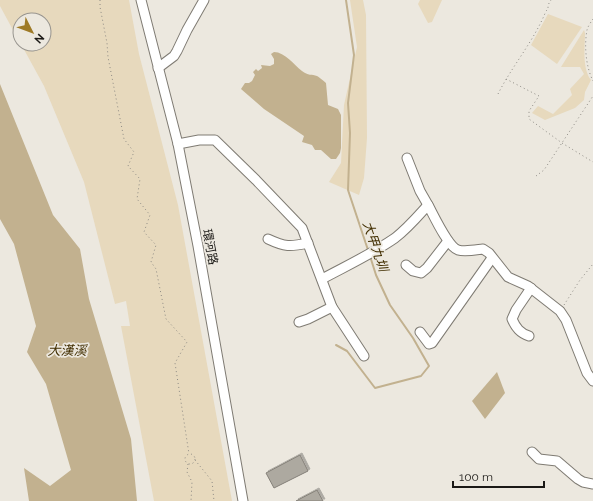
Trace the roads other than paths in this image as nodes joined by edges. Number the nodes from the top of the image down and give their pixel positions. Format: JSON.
{"nodes":[{"id":1,"x":141,"y":0,"type":"edge"},
{"id":2,"x":204,"y":0,"type":"edge"},
{"id":3,"x":158,"y":68,"type":"junction"},
{"id":4,"x":178,"y":144,"type":"junction"},
{"id":5,"x":408,"y":158,"type":"dead end"},
{"id":6,"x":428,"y":205,"type":"junction"},
{"id":7,"x":268,"y":239,"type":"dead end"},
{"id":8,"x":448,"y":241,"type":"junction"},
{"id":9,"x":308,"y":243,"type":"junction"},
{"id":10,"x":492,"y":258,"type":"junction"},
{"id":11,"x":406,"y":265,"type":"dead end"},
{"id":12,"x":322,"y":280,"type":"junction"},
{"id":13,"x":531,"y":288,"type":"junction"},
{"id":14,"x":332,"y":307,"type":"junction"},
{"id":15,"x":299,"y":322,"type":"dead end"},
{"id":16,"x":420,"y":332,"type":"dead end"},
{"id":17,"x":529,"y":336,"type":"dead end"},
{"id":18,"x":364,"y":356,"type":"dead end"},
{"id":19,"x":593,"y":381,"type":"edge"},
{"id":20,"x":532,"y":452,"type":"dead end"},
{"id":21,"x":593,"y":484,"type":"edge"},
{"id":22,"x":243,"y":501,"type":"edge"}],
"edges":[{"from":1,"to":3,"type":"street","name":"環河路"},
{"from":2,"to":3,"type":"street"},
{"from":3,"to":4,"type":"street","name":"環河路"},
{"from":4,"to":9,"type":"street"},
{"from":4,"to":22,"type":"street","name":"環河路"},
{"from":5,"to":6,"type":"street"},
{"from":6,"to":8,"type":"street"},
{"from":6,"to":12,"type":"street"},
{"from":7,"to":9,"type":"street"},
{"from":8,"to":10,"type":"street"},
{"from":8,"to":11,"type":"street"},
{"from":9,"to":12,"type":"street"},
{"from":10,"to":13,"type":"street"},
{"from":10,"to":16,"type":"street"},
{"from":12,"to":14,"type":"street"},
{"from":13,"to":17,"type":"street"},
{"from":13,"to":19,"type":"street"},
{"from":14,"to":15,"type":"street"},
{"from":14,"to":18,"type":"street"},
{"from":20,"to":21,"type":"street"}]}
